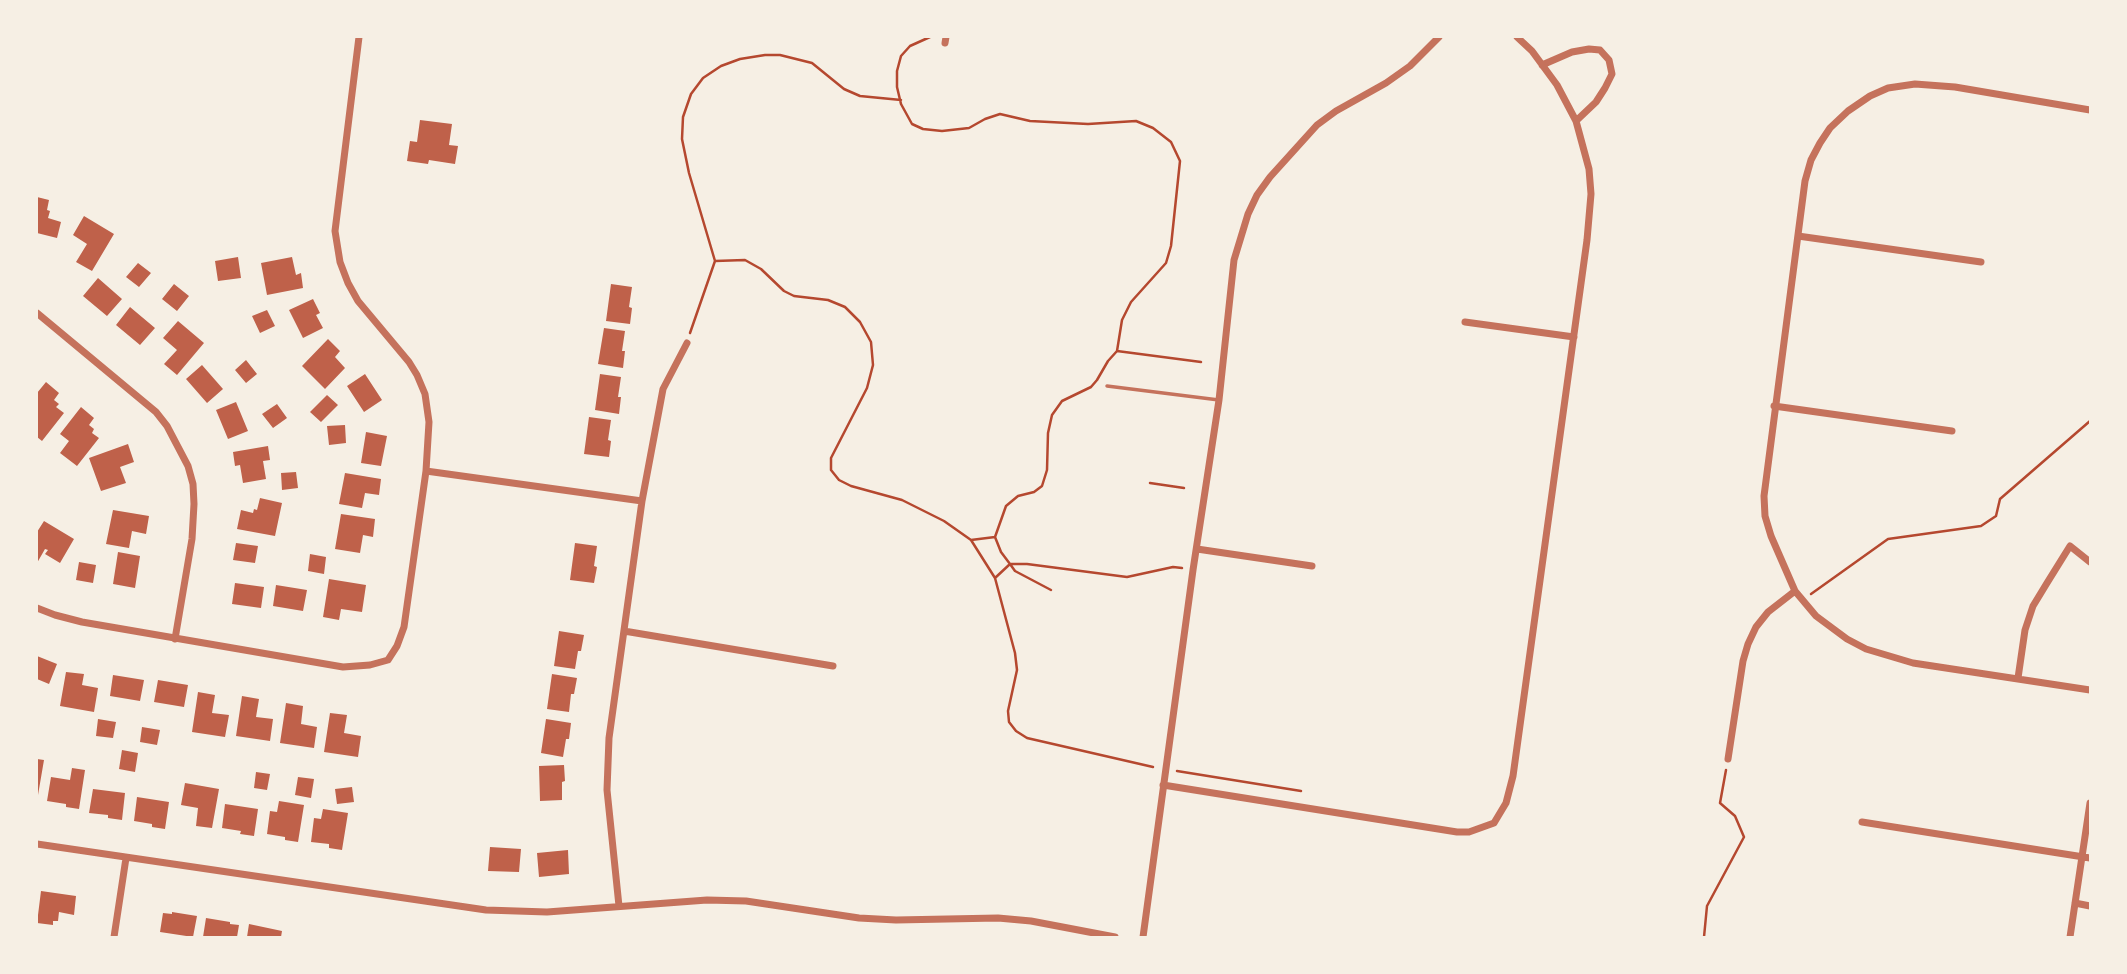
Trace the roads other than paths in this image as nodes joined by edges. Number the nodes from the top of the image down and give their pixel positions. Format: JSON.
{"nodes":[{"id":1,"x":359,"y":37,"type":"edge"},
{"id":2,"x":1439,"y":37,"type":"edge"},
{"id":3,"x":1517,"y":37,"type":"edge"},
{"id":4,"x":1542,"y":65,"type":"junction"},
{"id":5,"x":2090,"y":110,"type":"edge"},
{"id":6,"x":1576,"y":121,"type":"junction"},
{"id":7,"x":1798,"y":236,"type":"junction"},
{"id":8,"x":1981,"y":262,"type":"dead end"},
{"id":9,"x":37,"y":313,"type":"edge"},
{"id":10,"x":1465,"y":322,"type":"dead end"},
{"id":11,"x":1574,"y":337,"type":"junction"},
{"id":12,"x":687,"y":343,"type":"road end"},
{"id":13,"x":1108,"y":387,"type":"dead end"},
{"id":14,"x":1219,"y":400,"type":"junction"},
{"id":15,"x":1774,"y":406,"type":"junction"},
{"id":16,"x":1952,"y":431,"type":"dead end"},
{"id":17,"x":426,"y":471,"type":"junction"},
{"id":18,"x":642,"y":501,"type":"junction"},
{"id":19,"x":1197,"y":548,"type":"junction"},
{"id":20,"x":2090,"y":562,"type":"edge"},
{"id":21,"x":1311,"y":566,"type":"dead end"},
{"id":22,"x":1795,"y":591,"type":"junction"},
{"id":23,"x":37,"y":608,"type":"edge"},
{"id":24,"x":624,"y":631,"type":"junction"},
{"id":25,"x":175,"y":639,"type":"junction"},
{"id":26,"x":833,"y":666,"type":"dead end"},
{"id":27,"x":2018,"y":678,"type":"junction"},
{"id":28,"x":2090,"y":690,"type":"edge"},
{"id":29,"x":1728,"y":759,"type":"road end"},
{"id":30,"x":1163,"y":785,"type":"junction"},
{"id":31,"x":2090,"y":803,"type":"edge"},
{"id":32,"x":1862,"y":822,"type":"dead end"},
{"id":33,"x":37,"y":844,"type":"edge"},
{"id":34,"x":2086,"y":857,"type":"edge"},
{"id":35,"x":126,"y":858,"type":"junction"},
{"id":36,"x":2075,"y":903,"type":"junction"},
{"id":37,"x":619,"y":906,"type":"junction"},
{"id":38,"x":2090,"y":906,"type":"edge"},
{"id":39,"x":114,"y":937,"type":"edge"},
{"id":40,"x":1115,"y":937,"type":"edge"},
{"id":41,"x":1143,"y":937,"type":"edge"},
{"id":42,"x":2070,"y":937,"type":"edge"}],
"edges":[{"from":1,"to":17,"type":"street"},
{"from":2,"to":14,"type":"street"},
{"from":3,"to":4,"type":"street"},
{"from":4,"to":6,"type":"street"},
{"from":4,"to":6,"type":"street"},
{"from":5,"to":7,"type":"street"},
{"from":6,"to":11,"type":"street"},
{"from":7,"to":8,"type":"street"},
{"from":7,"to":15,"type":"street"},
{"from":9,"to":25,"type":"street"},
{"from":10,"to":11,"type":"street"},
{"from":11,"to":30,"type":"street"},
{"from":12,"to":18,"type":"street"},
{"from":13,"to":14,"type":"lane"},
{"from":14,"to":19,"type":"street"},
{"from":15,"to":16,"type":"street"},
{"from":15,"to":22,"type":"street"},
{"from":17,"to":18,"type":"street"},
{"from":17,"to":25,"type":"street"},
{"from":18,"to":24,"type":"street"},
{"from":19,"to":21,"type":"street"},
{"from":19,"to":30,"type":"street"},
{"from":20,"to":27,"type":"street"},
{"from":22,"to":27,"type":"street"},
{"from":22,"to":29,"type":"street"},
{"from":23,"to":25,"type":"street"},
{"from":24,"to":26,"type":"street"},
{"from":24,"to":37,"type":"street"},
{"from":27,"to":28,"type":"street"},
{"from":30,"to":41,"type":"street"},
{"from":31,"to":34,"type":"street"},
{"from":32,"to":34,"type":"street"},
{"from":33,"to":35,"type":"street"},
{"from":34,"to":36,"type":"street"},
{"from":35,"to":37,"type":"street"},
{"from":35,"to":39,"type":"street"},
{"from":36,"to":38,"type":"street"},
{"from":36,"to":42,"type":"street"},
{"from":37,"to":40,"type":"street"}]}
